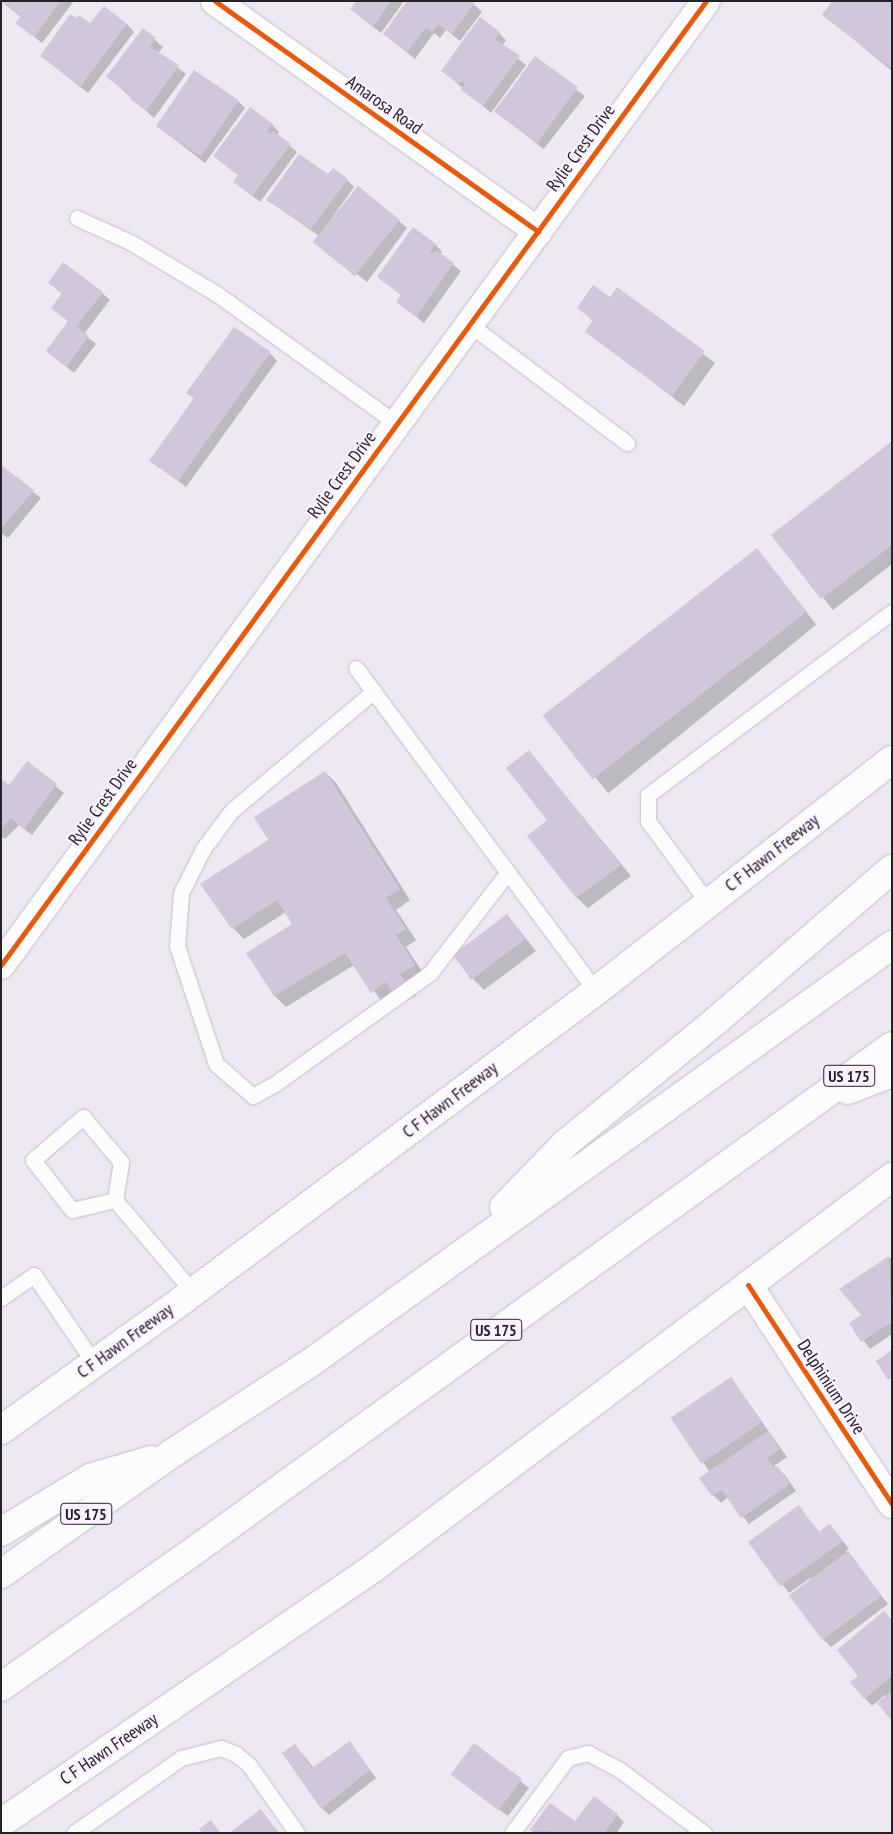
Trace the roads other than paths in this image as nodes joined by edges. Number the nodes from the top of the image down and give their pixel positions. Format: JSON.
{"nodes":[{"id":1,"x":215,"y":1,"type":"edge"},
{"id":2,"x":706,"y":1,"type":"edge"},
{"id":3,"x":77,"y":218,"type":"dead end"},
{"id":4,"x":538,"y":231,"type":"junction"},
{"id":5,"x":469,"y":324,"type":"junction"},
{"id":6,"x":397,"y":424,"type":"junction"},
{"id":7,"x":627,"y":443,"type":"dead end"},
{"id":8,"x":892,"y":612,"type":"edge"},
{"id":9,"x":356,"y":668,"type":"dead end"},
{"id":10,"x":374,"y":691,"type":"junction"},
{"id":11,"x":892,"y":760,"type":"edge"},
{"id":12,"x":892,"y":869,"type":"edge"},
{"id":13,"x":508,"y":872,"type":"junction"},
{"id":14,"x":708,"y":903,"type":"junction"},
{"id":15,"x":892,"y":946,"type":"edge"},
{"id":16,"x":1,"y":965,"type":"edge"},
{"id":17,"x":596,"y":991,"type":"junction"},
{"id":18,"x":892,"y":1046,"type":"edge"},
{"id":19,"x":892,"y":1073,"type":"edge"},
{"id":20,"x":807,"y":1107,"type":"junction"},
{"id":21,"x":892,"y":1177,"type":"edge"},
{"id":22,"x":114,"y":1200,"type":"junction"},
{"id":23,"x":458,"y":1255,"type":"junction"},
{"id":24,"x":748,"y":1285,"type":"junction"},
{"id":25,"x":193,"y":1292,"type":"junction"},
{"id":26,"x":1,"y":1298,"type":"edge"},
{"id":27,"x":94,"y":1363,"type":"junction"},
{"id":28,"x":1,"y":1430,"type":"edge"},
{"id":29,"x":171,"y":1454,"type":"junction"},
{"id":30,"x":892,"y":1504,"type":"edge"},
{"id":31,"x":1,"y":1532,"type":"edge"},
{"id":32,"x":1,"y":1574,"type":"edge"},
{"id":33,"x":7,"y":1687,"type":"edge"},
{"id":34,"x":1,"y":1823,"type":"edge"},
{"id":35,"x":74,"y":1833,"type":"edge"},
{"id":36,"x":297,"y":1833,"type":"edge"},
{"id":37,"x":512,"y":1833,"type":"edge"},
{"id":38,"x":704,"y":1833,"type":"edge"}],
"edges":[{"from":1,"to":4,"type":"main road","name":"Amarosa Road"},
{"from":2,"to":4,"type":"main road","name":"Rylie Crest Drive"},
{"from":3,"to":6,"type":"lane"},
{"from":4,"to":5,"type":"main road","name":"Rylie Crest Drive"},
{"from":5,"to":6,"type":"main road","name":"Rylie Crest Drive"},
{"from":5,"to":7,"type":"lane"},
{"from":6,"to":16,"type":"main road","name":"Rylie Crest Drive"},
{"from":8,"to":14,"type":"lane"},
{"from":9,"to":10,"type":"lane"},
{"from":10,"to":13,"type":"lane"},
{"from":10,"to":13,"type":"lane"},
{"from":11,"to":14,"type":"main road","name":"C F Hawn Freeway"},
{"from":12,"to":23,"type":"main road"},
{"from":13,"to":17,"type":"lane"},
{"from":14,"to":17,"type":"main road","name":"C F Hawn Freeway"},
{"from":15,"to":23,"type":"main road","number":"US 175"},
{"from":17,"to":25,"type":"main road","name":"C F Hawn Freeway"},
{"from":18,"to":20,"type":"main road","number":"US 175"},
{"from":19,"to":20,"type":"main road"},
{"from":20,"to":33,"type":"main road","number":"US 175"},
{"from":21,"to":24,"type":"main road","name":"C F Hawn Freeway"},
{"from":22,"to":22,"type":"lane"},
{"from":22,"to":25,"type":"lane"},
{"from":23,"to":29,"type":"main road","number":"US 175"},
{"from":24,"to":30,"type":"main road","name":"Delphinium Drive"},
{"from":24,"to":34,"type":"main road","name":"C F Hawn Freeway"},
{"from":25,"to":27,"type":"main road","name":"C F Hawn Freeway"},
{"from":26,"to":27,"type":"lane"},
{"from":27,"to":28,"type":"main road","name":"C F Hawn Freeway"},
{"from":29,"to":31,"type":"main road"},
{"from":29,"to":32,"type":"main road","number":"US 175"},
{"from":35,"to":36,"type":"lane"},
{"from":37,"to":38,"type":"lane"}]}
